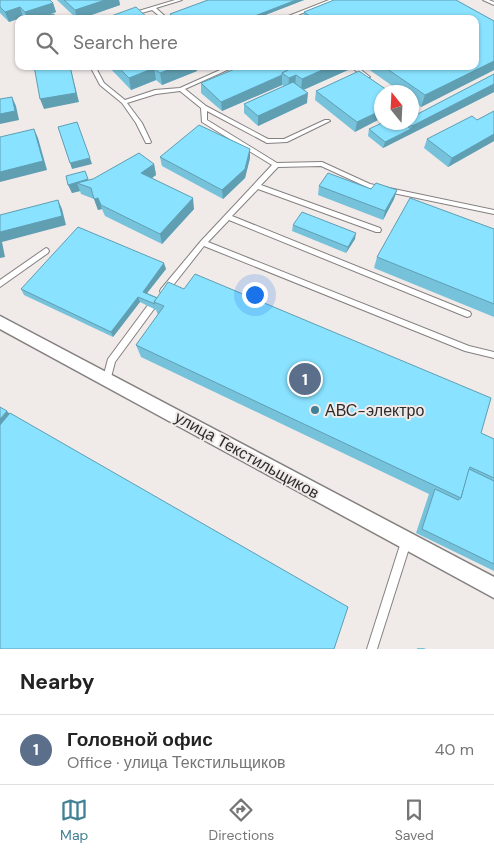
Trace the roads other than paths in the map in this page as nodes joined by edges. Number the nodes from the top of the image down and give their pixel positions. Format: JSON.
{"nodes":[{"id":1,"x":180,"y":0,"type":"edge"},
{"id":2,"x":333,"y":0,"type":"edge"},
{"id":3,"x":485,"y":0,"type":"edge"},
{"id":4,"x":323,"y":1,"type":"edge"},
{"id":5,"x":494,"y":4,"type":"edge"},
{"id":6,"x":153,"y":8,"type":"junction"},
{"id":7,"x":128,"y":15,"type":"edge"},
{"id":8,"x":161,"y":15,"type":"edge"},
{"id":9,"x":293,"y":15,"type":"edge"},
{"id":10,"x":94,"y":70,"type":"edge"},
{"id":11,"x":225,"y":70,"type":"edge"},
{"id":12,"x":358,"y":70,"type":"edge"},
{"id":13,"x":374,"y":82,"type":"edge"},
{"id":14,"x":181,"y":89,"type":"junction"},
{"id":15,"x":124,"y":102,"type":"junction"},
{"id":16,"x":204,"y":107,"type":"junction"},
{"id":17,"x":327,"y":121,"type":"dead end"},
{"id":18,"x":148,"y":142,"type":"dead end"},
{"id":19,"x":276,"y":165,"type":"junction"},
{"id":20,"x":257,"y":186,"type":"junction"},
{"id":21,"x":494,"y":212,"type":"edge"},
{"id":22,"x":228,"y":217,"type":"junction"},
{"id":23,"x":378,"y":230,"type":"dead end"},
{"id":24,"x":203,"y":243,"type":"junction"},
{"id":25,"x":46,"y":251,"type":"dead end"},
{"id":26,"x":0,"y":284,"type":"edge"},
{"id":27,"x":161,"y":294,"type":"edge"},
{"id":28,"x":151,"y":308,"type":"edge"},
{"id":29,"x":467,"y":314,"type":"dead end"},
{"id":30,"x":0,"y":322,"type":"edge"},
{"id":31,"x":494,"y":355,"type":"edge"},
{"id":32,"x":107,"y":378,"type":"junction"},
{"id":33,"x":406,"y":542,"type":"junction"},
{"id":34,"x":494,"y":588,"type":"edge"},
{"id":35,"x":372,"y":649,"type":"edge"}],
"edges":[{"from":1,"to":6,"type":"lane"},
{"from":2,"to":4,"type":"lane"},
{"from":3,"to":5,"type":"lane"},
{"from":4,"to":9,"type":"lane"},
{"from":6,"to":7,"type":"lane"},
{"from":6,"to":8,"type":"lane"},
{"from":10,"to":15,"type":"lane"},
{"from":11,"to":14,"type":"lane"},
{"from":12,"to":13,"type":"lane"},
{"from":14,"to":15,"type":"lane"},
{"from":14,"to":16,"type":"lane"},
{"from":15,"to":18,"type":"lane"},
{"from":16,"to":17,"type":"lane"},
{"from":16,"to":19,"type":"lane"},
{"from":19,"to":20,"type":"lane"},
{"from":19,"to":21,"type":"lane"},
{"from":20,"to":22,"type":"lane"},
{"from":20,"to":23,"type":"lane"},
{"from":22,"to":24,"type":"lane"},
{"from":22,"to":29,"type":"lane"},
{"from":24,"to":27,"type":"lane"},
{"from":24,"to":31,"type":"lane"},
{"from":25,"to":26,"type":"lane"},
{"from":28,"to":32,"type":"lane"},
{"from":30,"to":32,"type":"street","name":"улица Текстильщиков"},
{"from":32,"to":33,"type":"street","name":"улица Текстильщиков"},
{"from":33,"to":34,"type":"street","name":"улица Текстильщиков"},
{"from":33,"to":35,"type":"lane"}]}
